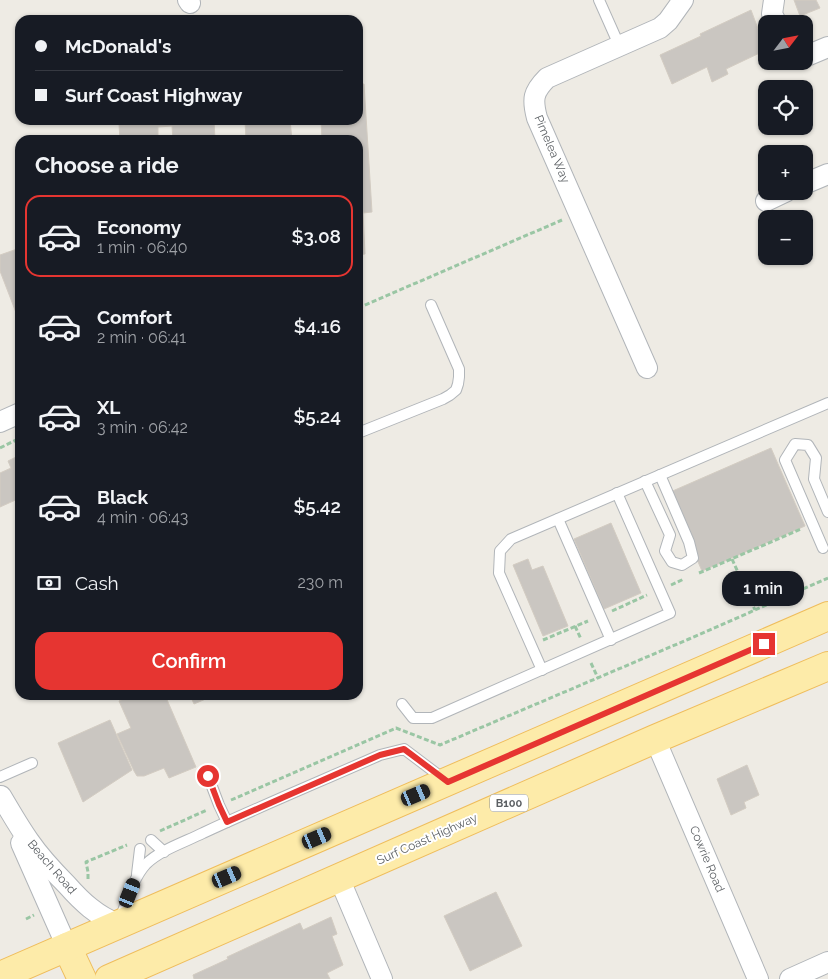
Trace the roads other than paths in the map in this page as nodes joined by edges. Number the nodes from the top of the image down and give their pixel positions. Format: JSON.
{"nodes":[{"id":1,"x":599,"y":0,"type":"edge"},
{"id":2,"x":683,"y":0,"type":"edge"},
{"id":3,"x":774,"y":0,"type":"edge"},
{"id":4,"x":772,"y":15,"type":"edge"},
{"id":5,"x":619,"y":45,"type":"junction"},
{"id":6,"x":828,"y":47,"type":"edge"},
{"id":7,"x":813,"y":54,"type":"edge"},
{"id":8,"x":828,"y":174,"type":"edge"},
{"id":9,"x":813,"y":180,"type":"edge"},
{"id":10,"x":431,"y":305,"type":"dead end"},
{"id":11,"x":647,"y":368,"type":"dead end"},
{"id":12,"x":828,"y":403,"type":"edge"},
{"id":13,"x":15,"y":415,"type":"edge"},
{"id":14,"x":0,"y":422,"type":"edge"},
{"id":15,"x":363,"y":431,"type":"edge"},
{"id":16,"x":660,"y":475,"type":"junction"},
{"id":17,"x":645,"y":481,"type":"junction"},
{"id":18,"x":617,"y":493,"type":"junction"},
{"id":19,"x":828,"y":512,"type":"edge"},
{"id":20,"x":558,"y":519,"type":"junction"},
{"id":21,"x":823,"y":548,"type":"dead end"},
{"id":22,"x":828,"y":616,"type":"edge"},
{"id":23,"x":611,"y":640,"type":"junction"},
{"id":24,"x":828,"y":666,"type":"edge"},
{"id":25,"x":542,"y":670,"type":"junction"},
{"id":26,"x":402,"y":704,"type":"dead end"},
{"id":27,"x":655,"y":740,"type":"junction"},
{"id":28,"x":32,"y":763,"type":"dead end"},
{"id":29,"x":208,"y":776,"type":"dead end"},
{"id":30,"x":0,"y":777,"type":"edge"},
{"id":31,"x":448,"y":782,"type":"junction"},
{"id":32,"x":0,"y":795,"type":"edge"},
{"id":33,"x":227,"y":822,"type":"junction"},
{"id":34,"x":152,"y":840,"type":"dead end"},
{"id":35,"x":140,"y":849,"type":"dead end"},
{"id":36,"x":164,"y":852,"type":"junction"},
{"id":37,"x":137,"y":877,"type":"junction"},
{"id":38,"x":339,"y":878,"type":"junction"},
{"id":39,"x":118,"y":924,"type":"junction"},
{"id":40,"x":67,"y":947,"type":"junction"},
{"id":41,"x":828,"y":962,"type":"edge"},
{"id":42,"x":0,"y":976,"type":"edge"},
{"id":43,"x":82,"y":979,"type":"edge"},
{"id":44,"x":109,"y":979,"type":"edge"},
{"id":45,"x":382,"y":979,"type":"edge"},
{"id":46,"x":758,"y":979,"type":"edge"},
{"id":47,"x":790,"y":979,"type":"edge"}],
"edges":[{"from":1,"to":5,"type":"lane"},
{"from":2,"to":5,"type":"street","name":"Pimelea Way"},
{"from":3,"to":4,"type":"street"},
{"from":5,"to":11,"type":"street","name":"Pimelea Way"},
{"from":6,"to":7,"type":"street"},
{"from":8,"to":9,"type":"street"},
{"from":10,"to":15,"type":"lane"},
{"from":12,"to":16,"type":"lane"},
{"from":13,"to":14,"type":"street"},
{"from":16,"to":17,"type":"lane"},
{"from":16,"to":17,"type":"lane"},
{"from":17,"to":18,"type":"lane"},
{"from":18,"to":20,"type":"lane"},
{"from":18,"to":23,"type":"lane"},
{"from":19,"to":21,"type":"lane"},
{"from":20,"to":23,"type":"lane"},
{"from":20,"to":25,"type":"lane"},
{"from":22,"to":31,"type":"main road"},
{"from":23,"to":25,"type":"lane"},
{"from":24,"to":27,"type":"main road","name":"Surf Coast Highway","number":"B100"},
{"from":25,"to":26,"type":"lane"},
{"from":27,"to":38,"type":"main road","name":"Surf Coast Highway","number":"B100"},
{"from":27,"to":46,"type":"street","name":"Cowrie Road"},
{"from":28,"to":30,"type":"lane"},
{"from":29,"to":33,"type":"lane"},
{"from":31,"to":33,"type":"lane"},
{"from":31,"to":39,"type":"main road"},
{"from":32,"to":39,"type":"street","name":"Beach Road"},
{"from":32,"to":40,"type":"street","name":"Beach Road"},
{"from":33,"to":36,"type":"lane"},
{"from":34,"to":36,"type":"lane"},
{"from":35,"to":37,"type":"lane"},
{"from":36,"to":37,"type":"lane"},
{"from":37,"to":39,"type":"lane"},
{"from":38,"to":44,"type":"main road","name":"Surf Coast Highway","number":"B100"},
{"from":38,"to":45,"type":"street"},
{"from":39,"to":40,"type":"main road"},
{"from":40,"to":42,"type":"main road"},
{"from":40,"to":43,"type":"main road"},
{"from":41,"to":47,"type":"street"}]}
